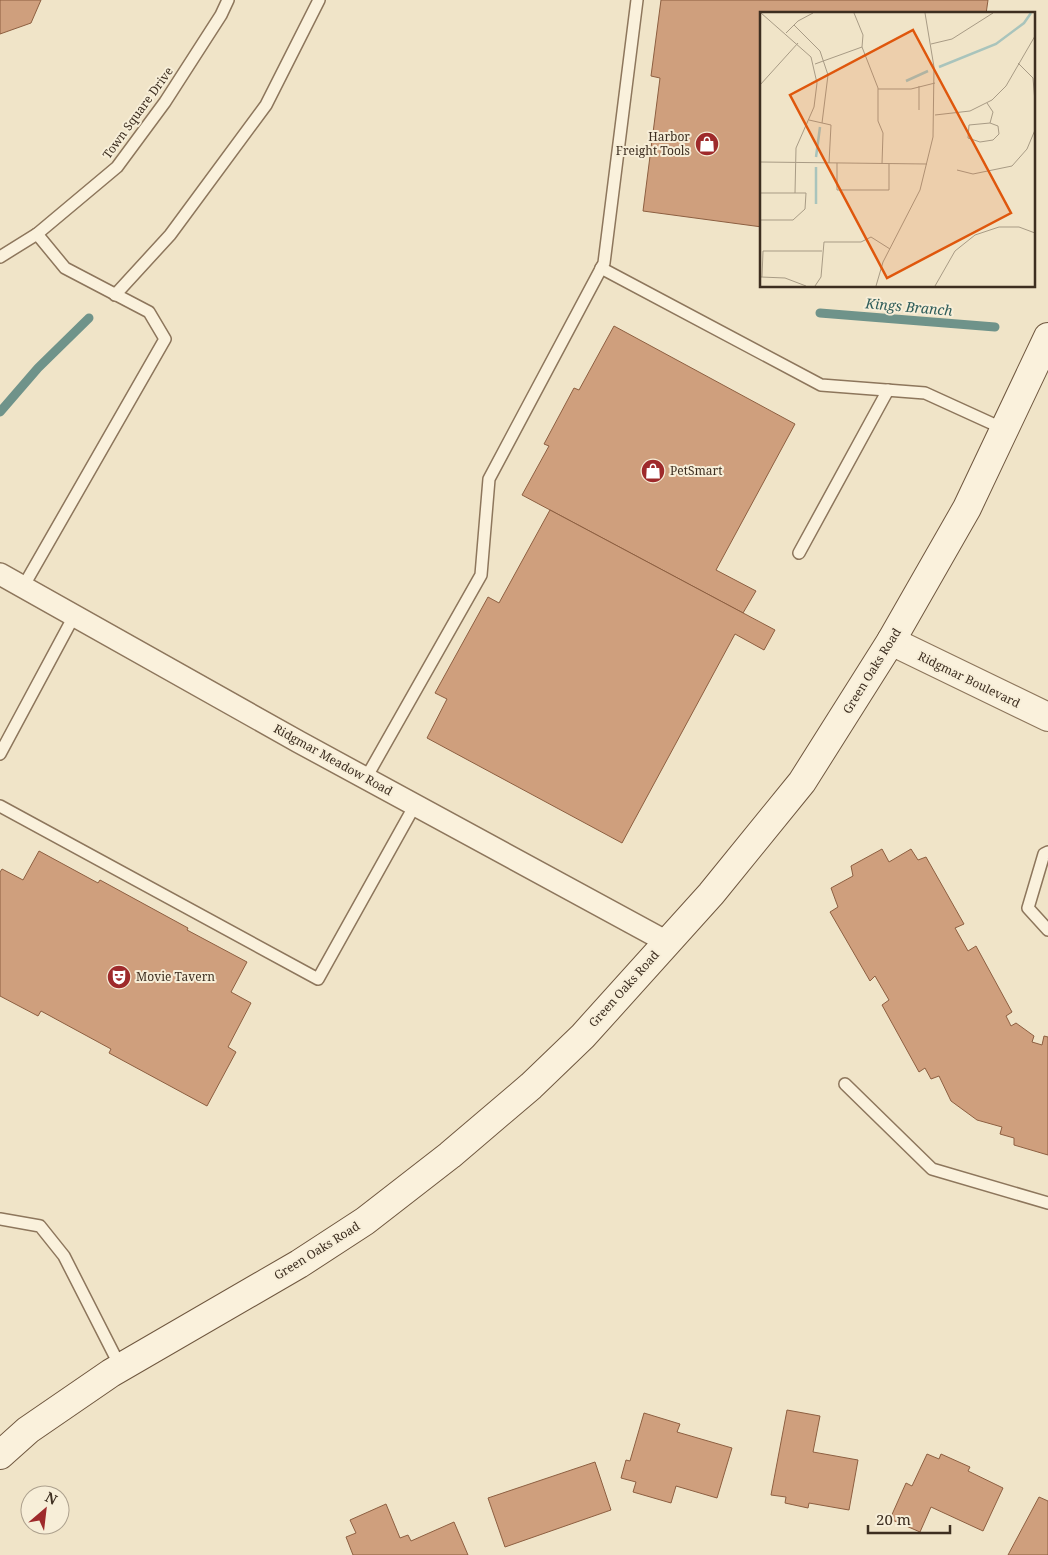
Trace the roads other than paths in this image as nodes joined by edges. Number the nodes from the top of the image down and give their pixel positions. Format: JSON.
{"nodes":[{"id":1,"x":228,"y":0,"type":"edge"},
{"id":2,"x":318,"y":0,"type":"edge"},
{"id":3,"x":637,"y":0,"type":"edge"},
{"id":4,"x":37,"y":234,"type":"junction"},
{"id":5,"x":0,"y":257,"type":"edge"},
{"id":6,"x":601,"y":268,"type":"junction"},
{"id":7,"x":115,"y":295,"type":"junction"},
{"id":8,"x":1048,"y":337,"type":"edge"},
{"id":9,"x":888,"y":390,"type":"junction"},
{"id":10,"x":1004,"y":429,"type":"junction"},
{"id":11,"x":799,"y":553,"type":"dead end"},
{"id":12,"x":0,"y":574,"type":"edge"},
{"id":13,"x":22,"y":587,"type":"junction"},
{"id":14,"x":74,"y":616,"type":"junction"},
{"id":15,"x":891,"y":642,"type":"junction"},
{"id":16,"x":1048,"y":717,"type":"edge"},
{"id":17,"x":0,"y":754,"type":"edge"},
{"id":18,"x":366,"y":778,"type":"junction"},
{"id":19,"x":415,"y":805,"type":"junction"},
{"id":20,"x":0,"y":806,"type":"edge"},
{"id":21,"x":1048,"y":852,"type":"edge"},
{"id":22,"x":1048,"y":930,"type":"edge"},
{"id":23,"x":667,"y":942,"type":"junction"},
{"id":24,"x":845,"y":1084,"type":"dead end"},
{"id":25,"x":1048,"y":1204,"type":"edge"},
{"id":26,"x":0,"y":1219,"type":"edge"},
{"id":27,"x":121,"y":1368,"type":"junction"},
{"id":28,"x":0,"y":1455,"type":"edge"}],
"edges":[{"from":1,"to":4,"type":"lane","name":"Town Square Drive"},
{"from":2,"to":7,"type":"lane"},
{"from":3,"to":6,"type":"lane"},
{"from":4,"to":5,"type":"lane","name":"Town Square Drive"},
{"from":4,"to":7,"type":"lane"},
{"from":6,"to":9,"type":"lane"},
{"from":6,"to":18,"type":"lane"},
{"from":7,"to":13,"type":"lane"},
{"from":8,"to":10,"type":"main road","name":"Green Oaks Road"},
{"from":9,"to":10,"type":"lane"},
{"from":9,"to":11,"type":"lane"},
{"from":10,"to":15,"type":"main road","name":"Green Oaks Road"},
{"from":12,"to":13,"type":"street","name":"Ridgmar Meadow Road"},
{"from":13,"to":14,"type":"street","name":"Ridgmar Meadow Road"},
{"from":14,"to":17,"type":"lane"},
{"from":14,"to":18,"type":"street","name":"Ridgmar Meadow Road"},
{"from":15,"to":16,"type":"main road","name":"Ridgmar Boulevard"},
{"from":15,"to":23,"type":"main road","name":"Green Oaks Road"},
{"from":18,"to":19,"type":"street","name":"Ridgmar Meadow Road"},
{"from":19,"to":20,"type":"lane"},
{"from":19,"to":23,"type":"street","name":"Ridgmar Meadow Road"},
{"from":21,"to":22,"type":"lane"},
{"from":23,"to":27,"type":"main road","name":"Green Oaks Road"},
{"from":24,"to":25,"type":"lane"},
{"from":26,"to":27,"type":"lane"},
{"from":27,"to":28,"type":"main road","name":"Green Oaks Road"}]}
